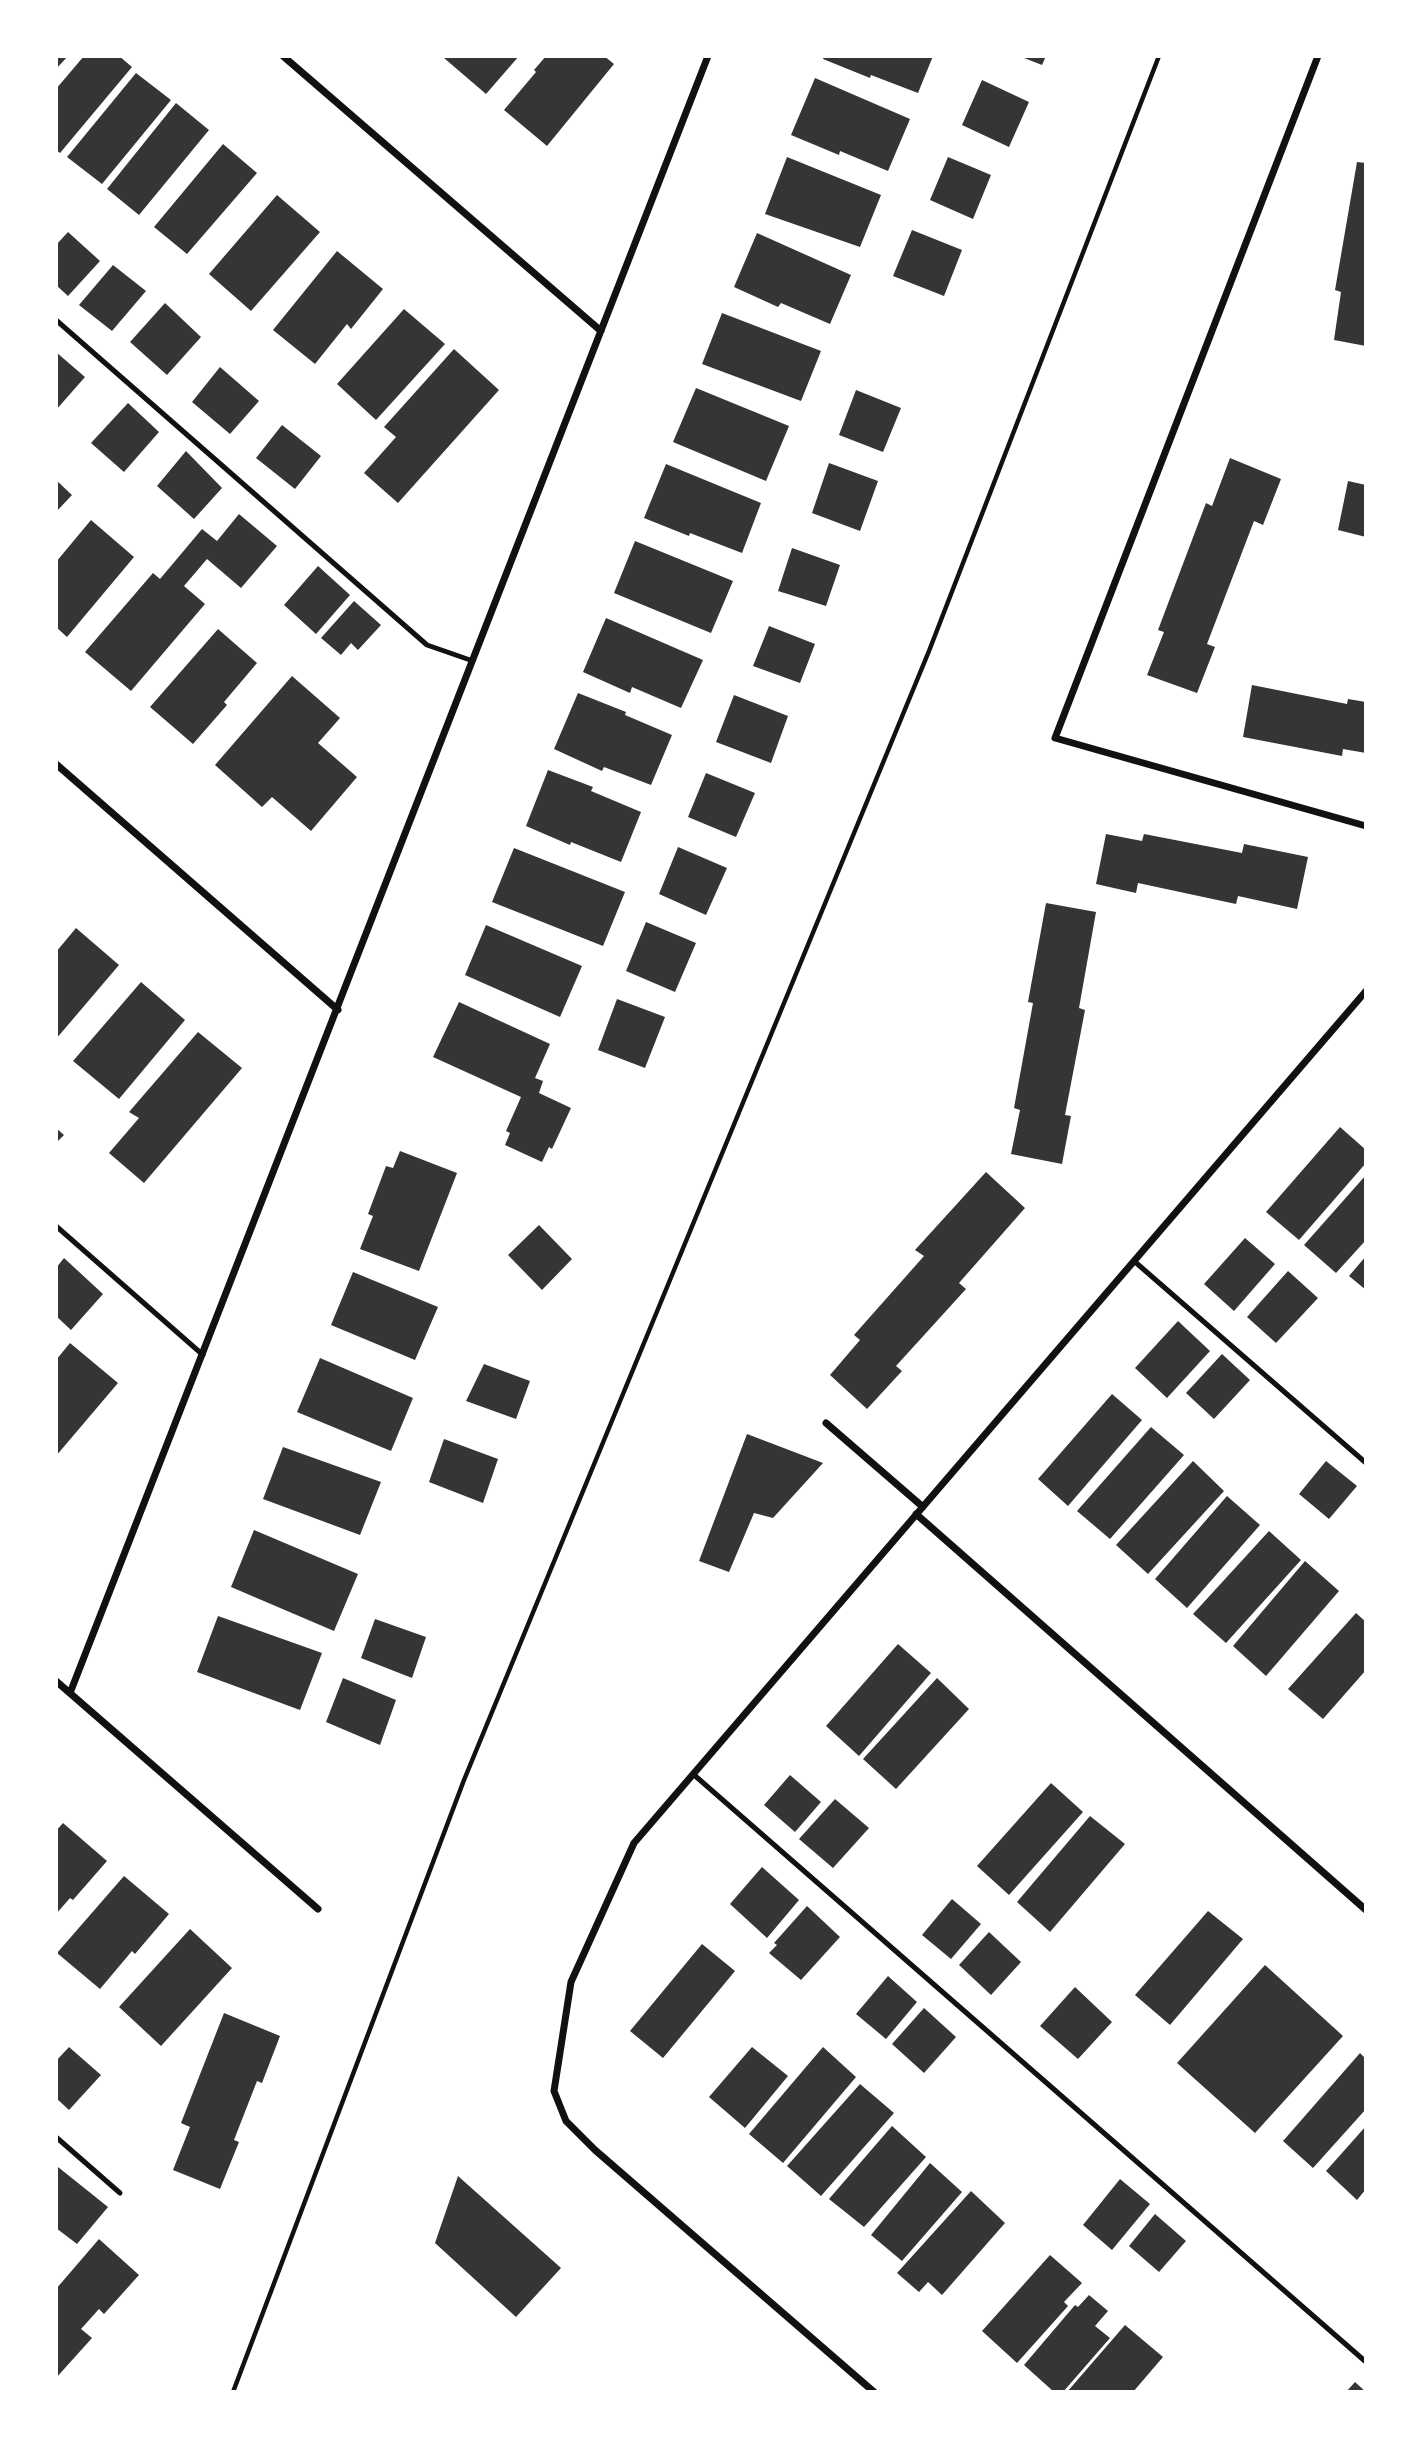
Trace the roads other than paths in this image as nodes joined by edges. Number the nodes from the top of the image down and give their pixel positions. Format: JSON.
{"nodes":[{"id":1,"x":283,"y":56,"type":"edge"},
{"id":2,"x":708,"y":56,"type":"edge"},
{"id":3,"x":1318,"y":56,"type":"edge"},
{"id":4,"x":56,"y":320,"type":"edge"},
{"id":5,"x":601,"y":331,"type":"junction"},
{"id":6,"x":473,"y":661,"type":"junction"},
{"id":7,"x":56,"y":764,"type":"edge"},
{"id":8,"x":1366,"y":826,"type":"edge"},
{"id":9,"x":1365,"y":996,"type":"edge"},
{"id":10,"x":338,"y":1010,"type":"junction"},
{"id":11,"x":56,"y":1226,"type":"edge"},
{"id":12,"x":1134,"y":1261,"type":"junction"},
{"id":13,"x":203,"y":1355,"type":"junction"},
{"id":14,"x":826,"y":1423,"type":"dead end"},
{"id":15,"x":1366,"y":1463,"type":"edge"},
{"id":16,"x":923,"y":1507,"type":"junction"},
{"id":17,"x":916,"y":1514,"type":"junction"},
{"id":18,"x":56,"y":1681,"type":"edge"},
{"id":19,"x":70,"y":1693,"type":"junction"},
{"id":20,"x":693,"y":1774,"type":"junction"},
{"id":21,"x":318,"y":1909,"type":"dead end"},
{"id":22,"x":1366,"y":1910,"type":"edge"},
{"id":23,"x":56,"y":2137,"type":"edge"},
{"id":24,"x":120,"y":2193,"type":"dead end"},
{"id":25,"x":1366,"y":2362,"type":"edge"},
{"id":26,"x":874,"y":2392,"type":"edge"}],
"edges":[{"from":1,"to":5,"type":"street"},
{"from":2,"to":5,"type":"street"},
{"from":3,"to":8,"type":"street"},
{"from":4,"to":6,"type":"lane"},
{"from":5,"to":6,"type":"street"},
{"from":6,"to":10,"type":"street"},
{"from":7,"to":10,"type":"street"},
{"from":9,"to":12,"type":"street"},
{"from":10,"to":13,"type":"street"},
{"from":11,"to":13,"type":"lane"},
{"from":12,"to":15,"type":"lane"},
{"from":12,"to":16,"type":"street"},
{"from":13,"to":19,"type":"street"},
{"from":14,"to":16,"type":"street"},
{"from":16,"to":17,"type":"street"},
{"from":17,"to":20,"type":"street"},
{"from":17,"to":22,"type":"street"},
{"from":18,"to":19,"type":"street"},
{"from":19,"to":21,"type":"street"},
{"from":20,"to":25,"type":"lane"},
{"from":20,"to":26,"type":"street"},
{"from":23,"to":24,"type":"lane"}]}
